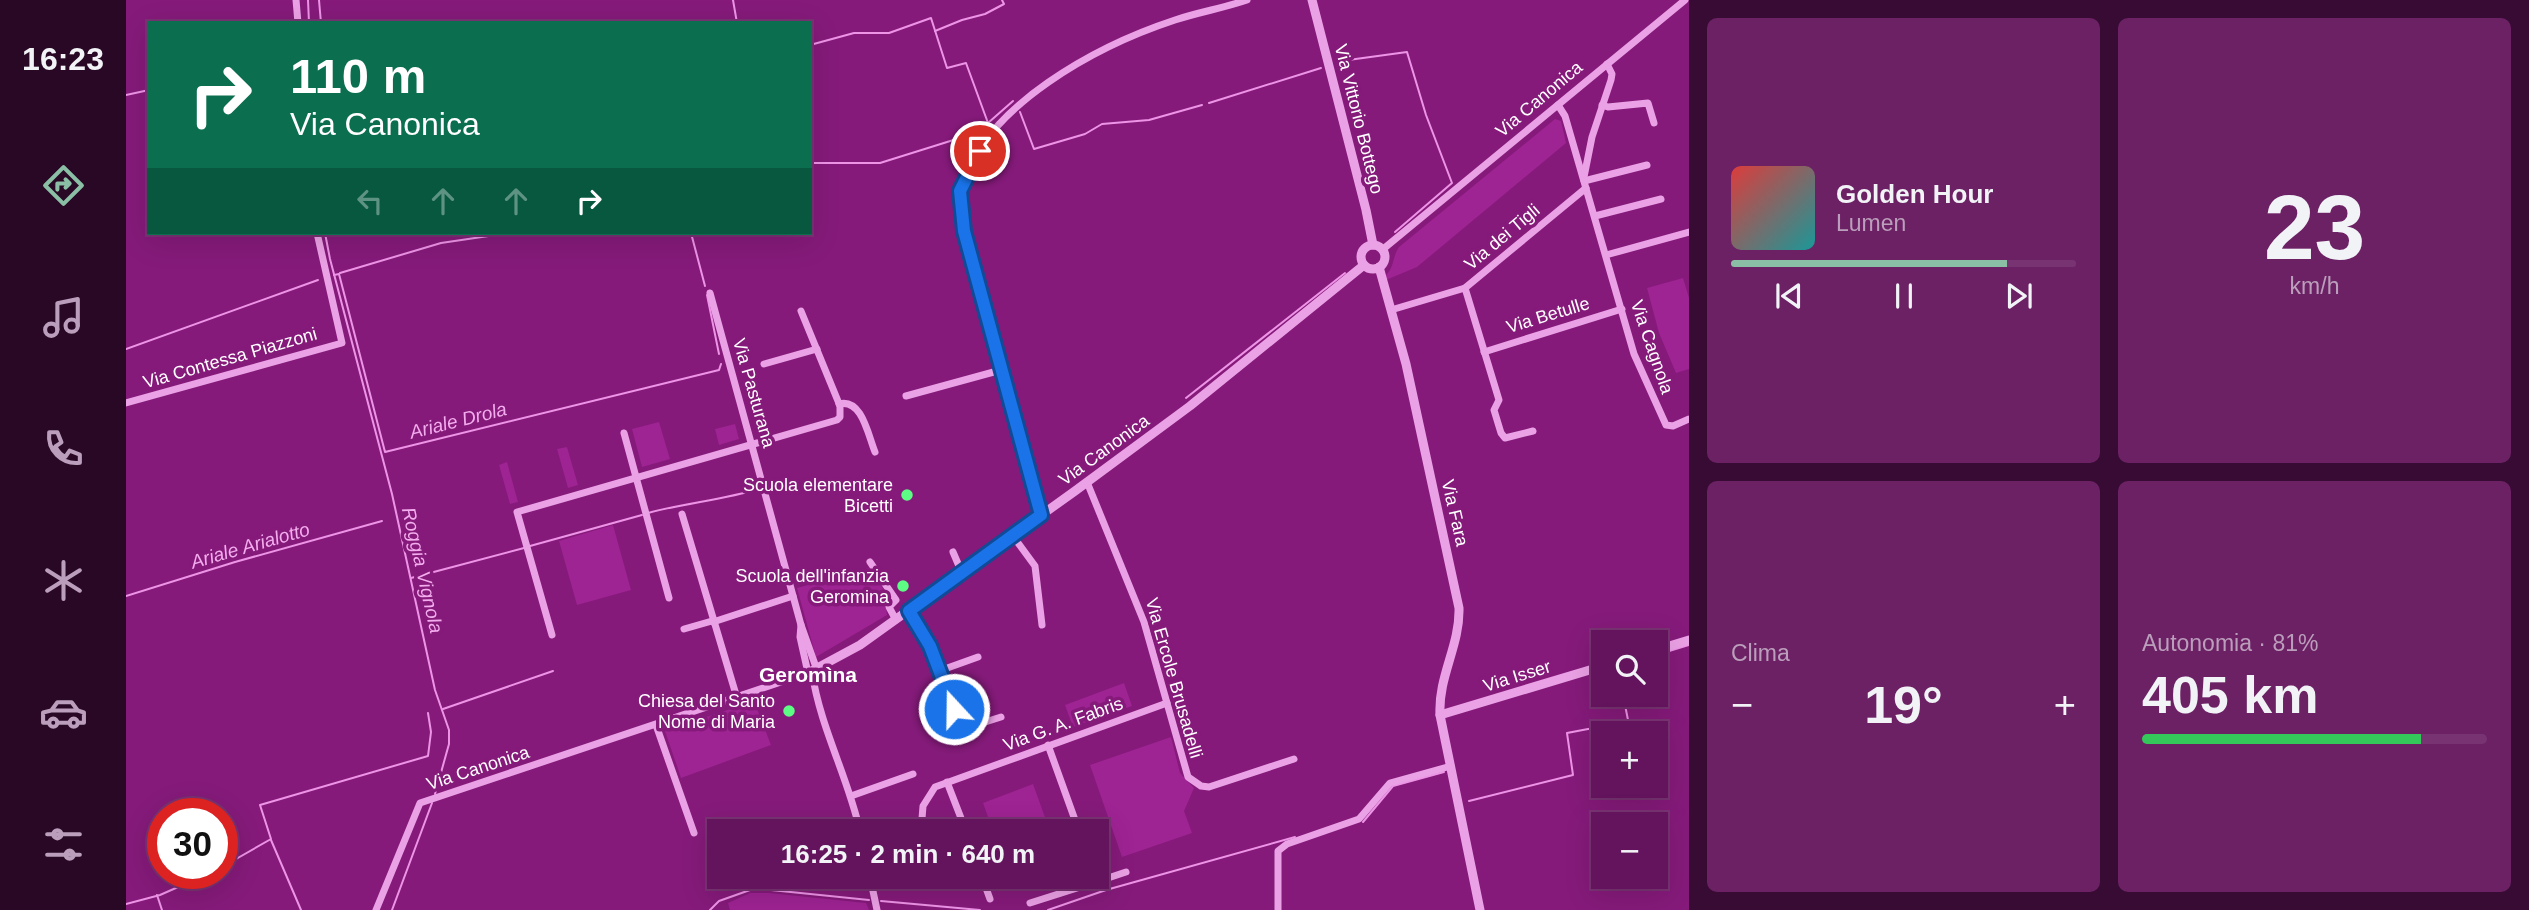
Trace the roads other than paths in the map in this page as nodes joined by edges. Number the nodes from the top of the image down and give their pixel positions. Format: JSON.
{"nodes":[{"id":1,"x":296,"y":0,"type":"edge"},
{"id":2,"x":1247,"y":0,"type":"edge"},
{"id":3,"x":1312,"y":0,"type":"edge"},
{"id":4,"x":1685,"y":0,"type":"edge"},
{"id":5,"x":298,"y":21,"type":"edge"},
{"id":6,"x":1607,"y":64,"type":"junction"},
{"id":7,"x":1558,"y":105,"type":"junction"},
{"id":8,"x":1602,"y":105,"type":"junction"},
{"id":9,"x":1654,"y":123,"type":"dead end"},
{"id":10,"x":1572,"y":141,"type":"junction"},
{"id":11,"x":1589,"y":147,"type":"junction"},
{"id":12,"x":1647,"y":165,"type":"dead end"},
{"id":13,"x":1585,"y":185,"type":"junction"},
{"id":14,"x":1661,"y":199,"type":"dead end"},
{"id":15,"x":1595,"y":216,"type":"junction"},
{"id":16,"x":1689,"y":232,"type":"edge"},
{"id":17,"x":317,"y":235,"type":"edge"},
{"id":18,"x":1373,"y":246,"type":"junction"},
{"id":19,"x":1382,"y":250,"type":"junction"},
{"id":20,"x":1606,"y":254,"type":"junction"},
{"id":21,"x":1364,"y":265,"type":"junction"},
{"id":22,"x":1379,"y":267,"type":"junction"},
{"id":23,"x":1465,"y":288,"type":"junction"},
{"id":24,"x":710,"y":293,"type":"dead end"},
{"id":25,"x":1622,"y":309,"type":"junction"},
{"id":26,"x":1391,"y":310,"type":"junction"},
{"id":27,"x":801,"y":311,"type":"dead end"},
{"id":28,"x":817,"y":349,"type":"junction"},
{"id":29,"x":1484,"y":352,"type":"junction"},
{"id":30,"x":764,"y":364,"type":"dead end"},
{"id":31,"x":1002,"y":370,"type":"junction"},
{"id":32,"x":906,"y":396,"type":"dead end"},
{"id":33,"x":126,"y":403,"type":"edge"},
{"id":34,"x":839,"y":404,"type":"junction"},
{"id":35,"x":1689,"y":419,"type":"edge"},
{"id":36,"x":1533,"y":430,"type":"dead end"},
{"id":37,"x":624,"y":433,"type":"dead end"},
{"id":38,"x":752,"y":444,"type":"junction"},
{"id":39,"x":875,"y":452,"type":"dead end"},
{"id":40,"x":637,"y":478,"type":"junction"},
{"id":41,"x":1087,"y":482,"type":"junction"},
{"id":42,"x":682,"y":514,"type":"dead end"},
{"id":43,"x":1041,"y":515,"type":"junction"},
{"id":44,"x":1013,"y":536,"type":"junction"},
{"id":45,"x":953,"y":552,"type":"dead end"},
{"id":46,"x":870,"y":562,"type":"dead end"},
{"id":47,"x":962,"y":573,"type":"junction"},
{"id":48,"x":793,"y":596,"type":"junction"},
{"id":49,"x":669,"y":598,"type":"dead end"},
{"id":50,"x":909,"y":611,"type":"junction"},
{"id":51,"x":896,"y":620,"type":"junction"},
{"id":52,"x":713,"y":622,"type":"junction"},
{"id":53,"x":1042,"y":625,"type":"dead end"},
{"id":54,"x":684,"y":629,"type":"dead end"},
{"id":55,"x":552,"y":635,"type":"dead end"},
{"id":56,"x":1689,"y":640,"type":"edge"},
{"id":57,"x":1668,"y":646,"type":"edge"},
{"id":58,"x":978,"y":657,"type":"dead end"},
{"id":59,"x":1591,"y":670,"type":"edge"},
{"id":60,"x":939,"y":671,"type":"junction"},
{"id":61,"x":810,"y":673,"type":"junction"},
{"id":62,"x":737,"y":698,"type":"junction"},
{"id":63,"x":1167,"y":704,"type":"junction"},
{"id":64,"x":1440,"y":715,"type":"junction"},
{"id":65,"x":1001,"y":717,"type":"dead end"},
{"id":66,"x":656,"y":725,"type":"junction"},
{"id":67,"x":960,"y":730,"type":"junction"},
{"id":68,"x":946,"y":734,"type":"dead end"},
{"id":69,"x":1048,"y":745,"type":"junction"},
{"id":70,"x":1294,"y":759,"type":"dead end"},
{"id":71,"x":1451,"y":766,"type":"junction"},
{"id":72,"x":913,"y":774,"type":"dead end"},
{"id":73,"x":947,"y":782,"type":"junction"},
{"id":74,"x":851,"y":796,"type":"junction"},
{"id":75,"x":857,"y":819,"type":"edge"},
{"id":76,"x":921,"y":819,"type":"edge"},
{"id":77,"x":961,"y":819,"type":"edge"},
{"id":78,"x":1075,"y":819,"type":"edge"},
{"id":79,"x":694,"y":833,"type":"dead end"},
{"id":80,"x":1126,"y":872,"type":"dead end"},
{"id":81,"x":1109,"y":876,"type":"edge"},
{"id":82,"x":873,"y":889,"type":"edge"},
{"id":83,"x":986,"y":889,"type":"edge"},
{"id":84,"x":1068,"y":889,"type":"edge"},
{"id":85,"x":990,"y":900,"type":"dead end"},
{"id":86,"x":1030,"y":903,"type":"dead end"},
{"id":87,"x":376,"y":910,"type":"edge"},
{"id":88,"x":877,"y":910,"type":"edge"},
{"id":89,"x":1278,"y":910,"type":"edge"},
{"id":90,"x":1480,"y":910,"type":"edge"}],
"edges":[{"from":1,"to":5,"type":"street"},
{"from":2,"to":31,"type":"street"},
{"from":3,"to":18,"type":"street","name":"Via Vittorio Bottego"},
{"from":4,"to":6,"type":"street","name":"Via Canonica"},
{"from":6,"to":7,"type":"street","name":"Via Canonica"},
{"from":6,"to":8,"type":"street"},
{"from":7,"to":10,"type":"street","name":"Via Cagnola"},
{"from":7,"to":19,"type":"street","name":"Via Canonica"},
{"from":8,"to":9,"type":"street"},
{"from":8,"to":11,"type":"street"},
{"from":10,"to":11,"type":"street"},
{"from":10,"to":13,"type":"street","name":"Via Cagnola"},
{"from":11,"to":13,"type":"street"},
{"from":12,"to":13,"type":"street"},
{"from":13,"to":15,"type":"street","name":"Via Cagnola"},
{"from":13,"to":23,"type":"street","name":"Via dei Tigli"},
{"from":14,"to":15,"type":"street"},
{"from":15,"to":20,"type":"street","name":"Via Cagnola"},
{"from":16,"to":20,"type":"street"},
{"from":17,"to":33,"type":"street","name":"Via Contessa Piazzoni"},
{"from":18,"to":19,"type":"street"},
{"from":18,"to":21,"type":"street"},
{"from":19,"to":22,"type":"street"},
{"from":20,"to":25,"type":"street","name":"Via Cagnola"},
{"from":21,"to":22,"type":"street"},
{"from":21,"to":41,"type":"street","name":"Via Canonica"},
{"from":22,"to":26,"type":"street","name":"Via Fara"},
{"from":23,"to":26,"type":"street","name":"Via dei Tigli"},
{"from":23,"to":29,"type":"street"},
{"from":24,"to":38,"type":"street","name":"Via Pasturana"},
{"from":25,"to":29,"type":"street","name":"Via Betulle"},
{"from":25,"to":35,"type":"street","name":"Via Cagnola"},
{"from":26,"to":64,"type":"street","name":"Via Fara"},
{"from":27,"to":28,"type":"street"},
{"from":28,"to":30,"type":"street"},
{"from":28,"to":34,"type":"street"},
{"from":29,"to":36,"type":"street"},
{"from":31,"to":32,"type":"street"},
{"from":31,"to":43,"type":"street"},
{"from":34,"to":38,"type":"street"},
{"from":34,"to":39,"type":"street"},
{"from":37,"to":40,"type":"street"},
{"from":38,"to":40,"type":"street"},
{"from":38,"to":48,"type":"street","name":"Via Pasturana"},
{"from":40,"to":49,"type":"street"},
{"from":40,"to":55,"type":"street"},
{"from":41,"to":43,"type":"street","name":"Via Canonica"},
{"from":41,"to":63,"type":"street","name":"Via Ercole Brusadelli"},
{"from":42,"to":52,"type":"street"},
{"from":43,"to":44,"type":"street","name":"Via Canonica"},
{"from":44,"to":47,"type":"street","name":"Via Canonica"},
{"from":44,"to":53,"type":"street"},
{"from":45,"to":47,"type":"street"},
{"from":46,"to":51,"type":"street"},
{"from":47,"to":50,"type":"street","name":"Via Canonica"},
{"from":48,"to":52,"type":"street"},
{"from":48,"to":61,"type":"street","name":"Via Pasturana"},
{"from":50,"to":51,"type":"street","name":"Via Canonica"},
{"from":50,"to":60,"type":"street"},
{"from":51,"to":61,"type":"street","name":"Via Canonica"},
{"from":52,"to":54,"type":"street"},
{"from":52,"to":62,"type":"street"},
{"from":56,"to":57,"type":"street"},
{"from":58,"to":60,"type":"street"},
{"from":59,"to":64,"type":"street","name":"Via Isser"},
{"from":60,"to":67,"type":"street"},
{"from":61,"to":62,"type":"street","name":"Via Canonica"},
{"from":61,"to":74,"type":"street","name":"Via Pasturana"},
{"from":62,"to":66,"type":"street","name":"Via Canonica"},
{"from":63,"to":69,"type":"street","name":"Via G. A. Fabris"},
{"from":63,"to":70,"type":"street","name":"Via Ercole Brusadelli"},
{"from":64,"to":71,"type":"street","name":"Via Fara"},
{"from":65,"to":67,"type":"street"},
{"from":66,"to":79,"type":"street"},
{"from":66,"to":87,"type":"street","name":"Via Canonica"},
{"from":67,"to":68,"type":"street"},
{"from":69,"to":73,"type":"street","name":"Via G. A. Fabris"},
{"from":69,"to":78,"type":"street"},
{"from":71,"to":89,"type":"street"},
{"from":71,"to":90,"type":"street","name":"Via Fara"},
{"from":72,"to":74,"type":"street"},
{"from":73,"to":76,"type":"street","name":"Via G. A. Fabris"},
{"from":73,"to":77,"type":"street"},
{"from":74,"to":75,"type":"street","name":"Via Pasturana"},
{"from":80,"to":81,"type":"street"},
{"from":82,"to":88,"type":"street"},
{"from":83,"to":85,"type":"street"},
{"from":84,"to":86,"type":"street"}]}
